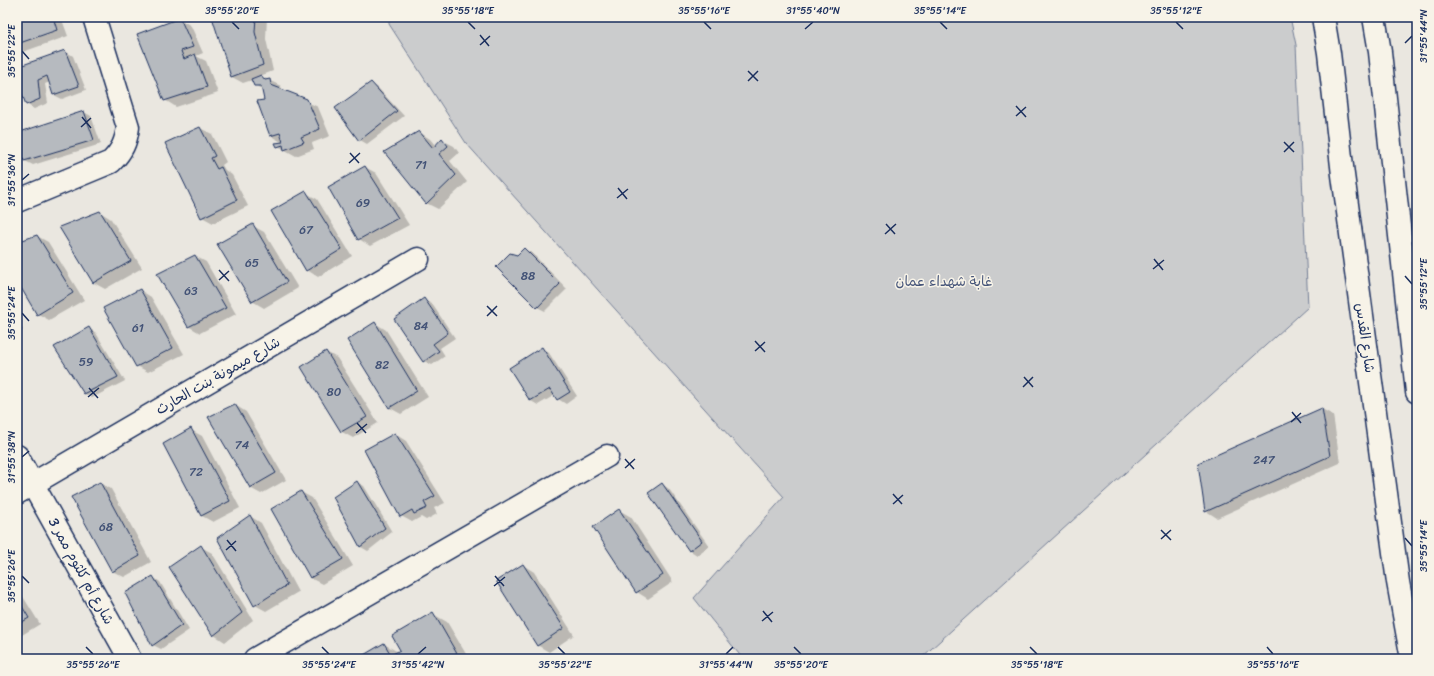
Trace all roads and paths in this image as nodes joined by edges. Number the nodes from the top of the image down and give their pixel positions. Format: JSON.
{"nodes":[{"id":1,"x":94,"y":17,"type":"edge"},
{"id":2,"x":1323,"y":17,"type":"edge"},
{"id":3,"x":1374,"y":17,"type":"edge"},
{"id":4,"x":17,"y":201,"type":"edge"},
{"id":5,"x":418,"y":259,"type":"dead end"},
{"id":6,"x":1417,"y":392,"type":"edge"},
{"id":7,"x":17,"y":456,"type":"edge"},
{"id":8,"x":607,"y":456,"type":"dead end"},
{"id":9,"x":25,"y":488,"type":"edge"},
{"id":10,"x":130,"y":659,"type":"edge"},
{"id":11,"x":255,"y":659,"type":"edge"},
{"id":12,"x":1412,"y":659,"type":"edge"}],
"edges":[{"from":1,"to":4,"type":"main road"},
{"from":2,"to":12,"type":"main road","name":"شارع القدس"},
{"from":3,"to":6,"type":"main road"},
{"from":5,"to":9,"type":"main road","name":"شارع ميمونة بنت الحارث"},
{"from":7,"to":9,"type":"main road","name":"شارع أم كلثوم ممر 3"},
{"from":8,"to":11,"type":"main road"},
{"from":9,"to":10,"type":"main road","name":"شارع أم كلثوم ممر 3"}]}
